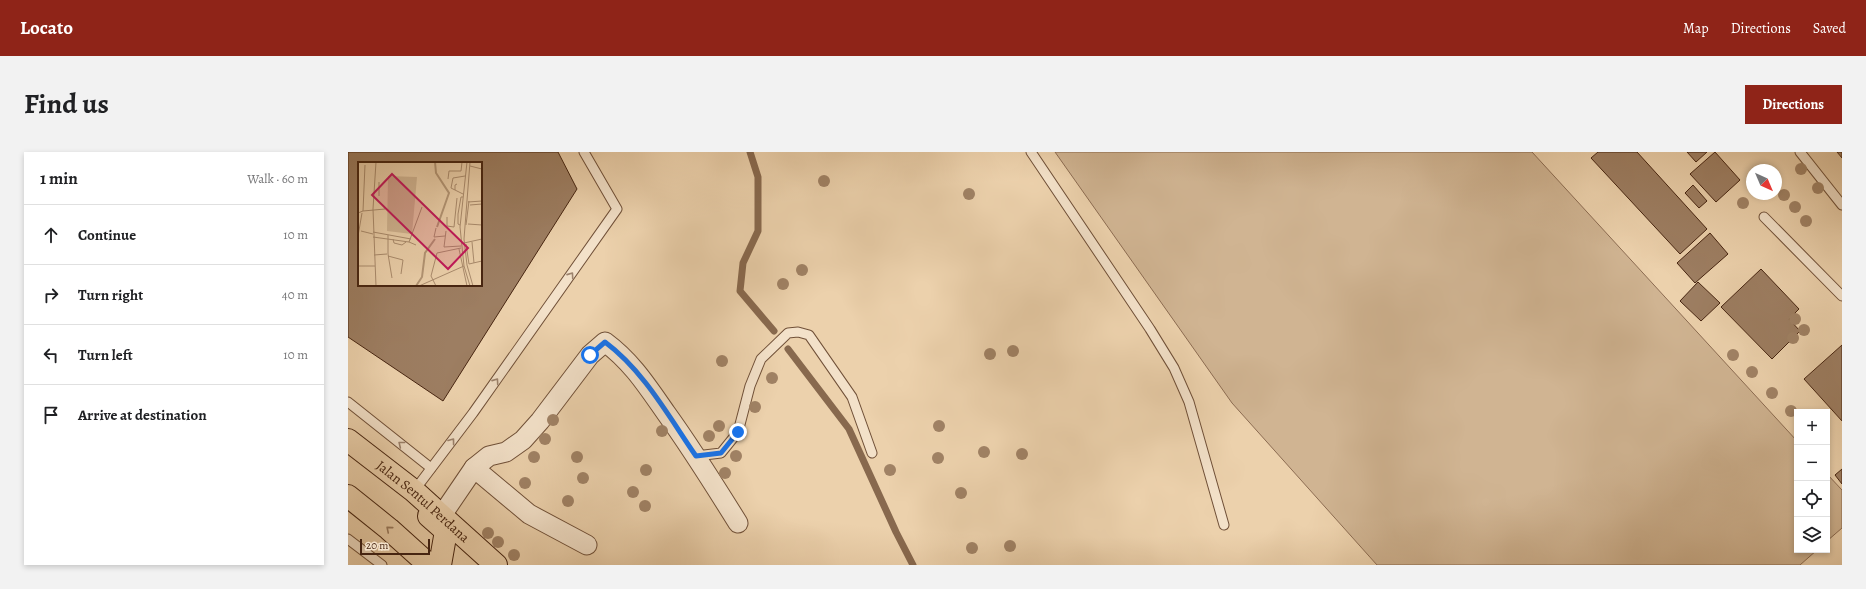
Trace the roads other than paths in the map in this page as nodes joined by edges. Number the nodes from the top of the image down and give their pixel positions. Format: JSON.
{"nodes":[{"id":1,"x":584,"y":152,"type":"edge"},
{"id":2,"x":1031,"y":152,"type":"edge"},
{"id":3,"x":1800,"y":152,"type":"edge"},
{"id":4,"x":1842,"y":204,"type":"edge"},
{"id":5,"x":1764,"y":218,"type":"dead end"},
{"id":6,"x":1841,"y":292,"type":"edge"},
{"id":7,"x":348,"y":402,"type":"edge"},
{"id":8,"x":348,"y":440,"type":"edge"},
{"id":9,"x":872,"y":453,"type":"dead end"},
{"id":10,"x":696,"y":456,"type":"junction"},
{"id":11,"x":431,"y":468,"type":"junction"},
{"id":12,"x":474,"y":468,"type":"junction"},
{"id":13,"x":408,"y":486,"type":"junction"},
{"id":14,"x":348,"y":496,"type":"edge"},
{"id":15,"x":442,"y":515,"type":"junction"},
{"id":16,"x":738,"y":523,"type":"dead end"},
{"id":17,"x":1224,"y":525,"type":"dead end"},
{"id":18,"x":348,"y":539,"type":"edge"},
{"id":19,"x":587,"y":545,"type":"dead end"},
{"id":20,"x":428,"y":561,"type":"edge"},
{"id":21,"x":382,"y":565,"type":"edge"},
{"id":22,"x":489,"y":565,"type":"edge"},
{"id":23,"x":496,"y":565,"type":"edge"}],
"edges":[{"from":11,"to":1,"type":"lane","one_way":true},
{"from":2,"to":17,"type":"lane"},
{"from":3,"to":4,"type":"lane"},
{"from":5,"to":6,"type":"lane"},
{"from":11,"to":7,"type":"lane","one_way":true},
{"from":8,"to":13,"type":"main road","name":"Jalan Sentul Perdana"},
{"from":9,"to":10,"type":"lane"},
{"from":10,"to":12,"type":"street"},
{"from":10,"to":16,"type":"street"},
{"from":11,"to":13,"type":"lane"},
{"from":12,"to":15,"type":"street"},
{"from":12,"to":19,"type":"street"},
{"from":13,"to":15,"type":"main road","name":"Jalan Sentul Perdana"},
{"from":13,"to":20,"type":"main road"},
{"from":20,"to":14,"type":"main road","one_way":true},
{"from":15,"to":23,"type":"main road","name":"Jalan Sentul Perdana"},
{"from":18,"to":21,"type":"lane"},
{"from":20,"to":22,"type":"main road"}]}
